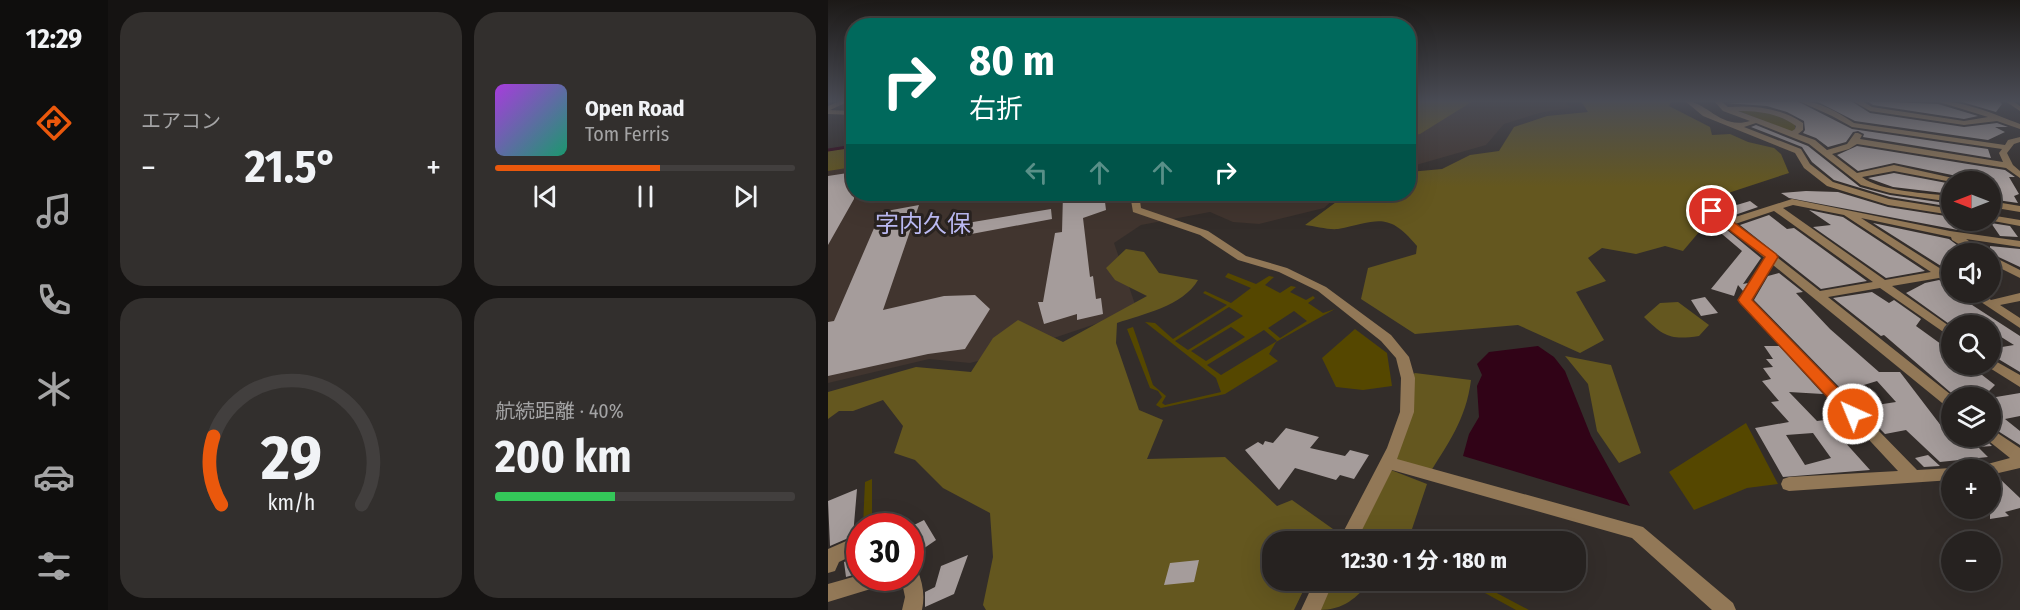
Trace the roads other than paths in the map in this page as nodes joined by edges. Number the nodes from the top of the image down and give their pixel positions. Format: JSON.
{"nodes":[{"id":1,"x":1743,"y":129,"type":"edge"},
{"id":2,"x":1780,"y":129,"type":"edge"},
{"id":3,"x":1799,"y":129,"type":"edge"},
{"id":4,"x":1855,"y":129,"type":"edge"},
{"id":5,"x":1883,"y":129,"type":"edge"},
{"id":6,"x":1793,"y":134,"type":"junction"},
{"id":7,"x":2020,"y":139,"type":"edge"},
{"id":8,"x":1856,"y":141,"type":"junction"},
{"id":9,"x":2005,"y":147,"type":"junction"},
{"id":10,"x":1828,"y":152,"type":"junction"},
{"id":11,"x":2009,"y":166,"type":"junction"},
{"id":12,"x":2020,"y":175,"type":"edge"},
{"id":13,"x":1854,"y":176,"type":"junction"},
{"id":14,"x":1941,"y":177,"type":"edge"},
{"id":15,"x":1941,"y":197,"type":"edge"},
{"id":16,"x":1135,"y":201,"type":"edge"},
{"id":17,"x":2001,"y":206,"type":"edge"},
{"id":18,"x":1775,"y":207,"type":"junction"},
{"id":19,"x":2020,"y":209,"type":"edge"},
{"id":20,"x":1941,"y":210,"type":"edge"},
{"id":21,"x":1712,"y":211,"type":"dead end"},
{"id":22,"x":1843,"y":211,"type":"junction"},
{"id":23,"x":2001,"y":220,"type":"edge"},
{"id":24,"x":1728,"y":223,"type":"junction"},
{"id":25,"x":2020,"y":223,"type":"edge"},
{"id":26,"x":1950,"y":234,"type":"junction"},
{"id":27,"x":1965,"y":243,"type":"edge"},
{"id":28,"x":2020,"y":243,"type":"edge"},
{"id":29,"x":1772,"y":257,"type":"junction"},
{"id":30,"x":2001,"y":264,"type":"edge"},
{"id":31,"x":1941,"y":274,"type":"joint"},
{"id":32,"x":2020,"y":275,"type":"edge"},
{"id":33,"x":1881,"y":284,"type":"junction"},
{"id":34,"x":1819,"y":295,"type":"junction"},
{"id":35,"x":2020,"y":297,"type":"edge"},
{"id":36,"x":1989,"y":304,"type":"joint"},
{"id":37,"x":2020,"y":324,"type":"edge"},
{"id":38,"x":1941,"y":326,"type":"edge"},
{"id":39,"x":2001,"y":369,"type":"edge"},
{"id":40,"x":2020,"y":382,"type":"edge"},
{"id":41,"x":1941,"y":394,"type":"edge"},
{"id":42,"x":2001,"y":442,"type":"edge"},
{"id":43,"x":2020,"y":457,"type":"edge"},
{"id":44,"x":2020,"y":462,"type":"edge"},
{"id":45,"x":1388,"y":463,"type":"junction"},
{"id":46,"x":2001,"y":466,"type":"edge"},
{"id":47,"x":1941,"y":475,"type":"edge"},
{"id":48,"x":1913,"y":476,"type":"junction"},
{"id":49,"x":1789,"y":484,"type":"dead end"},
{"id":50,"x":1353,"y":531,"type":"edge"},
{"id":51,"x":846,"y":550,"type":"edge"},
{"id":52,"x":828,"y":565,"type":"edge"},
{"id":53,"x":846,"y":588,"type":"edge"},
{"id":54,"x":914,"y":591,"type":"edge"},
{"id":55,"x":1320,"y":591,"type":"edge"},
{"id":56,"x":828,"y":593,"type":"edge"},
{"id":57,"x":912,"y":610,"type":"edge"},
{"id":58,"x":1311,"y":610,"type":"edge"},
{"id":59,"x":1726,"y":610,"type":"edge"}],
"edges":[{"from":1,"to":20,"type":"street"},
{"from":2,"to":6,"type":"street"},
{"from":3,"to":6,"type":"street"},
{"from":4,"to":8,"type":"street"},
{"from":5,"to":9,"type":"street"},
{"from":6,"to":10,"type":"street"},
{"from":7,"to":9,"type":"street"},
{"from":8,"to":10,"type":"street"},
{"from":8,"to":11,"type":"street"},
{"from":9,"to":11,"type":"street"},
{"from":10,"to":13,"type":"street"},
{"from":11,"to":12,"type":"street"},
{"from":13,"to":14,"type":"street"},
{"from":13,"to":15,"type":"street"},
{"from":16,"to":45,"type":"street"},
{"from":17,"to":19,"type":"street"},
{"from":18,"to":22,"type":"street"},
{"from":18,"to":24,"type":"street"},
{"from":18,"to":33,"type":"street"},
{"from":21,"to":24,"type":"street"},
{"from":22,"to":26,"type":"street"},
{"from":22,"to":31,"type":"street"},
{"from":23,"to":25,"type":"street"},
{"from":24,"to":29,"type":"street"},
{"from":26,"to":27,"type":"street"},
{"from":26,"to":28,"type":"street"},
{"from":29,"to":34,"type":"street"},
{"from":29,"to":48,"type":"street"},
{"from":30,"to":32,"type":"street"},
{"from":31,"to":33,"type":"street"},
{"from":33,"to":34,"type":"street"},
{"from":33,"to":38,"type":"street"},
{"from":34,"to":41,"type":"street"},
{"from":35,"to":36,"type":"street"},
{"from":36,"to":37,"type":"street"},
{"from":39,"to":40,"type":"street"},
{"from":42,"to":43,"type":"street"},
{"from":44,"to":46,"type":"street"},
{"from":45,"to":50,"type":"street"},
{"from":45,"to":59,"type":"street"},
{"from":47,"to":48,"type":"street"},
{"from":48,"to":49,"type":"street"},
{"from":51,"to":52,"type":"street"},
{"from":53,"to":56,"type":"street"},
{"from":54,"to":57,"type":"street"},
{"from":55,"to":58,"type":"street"}]}
